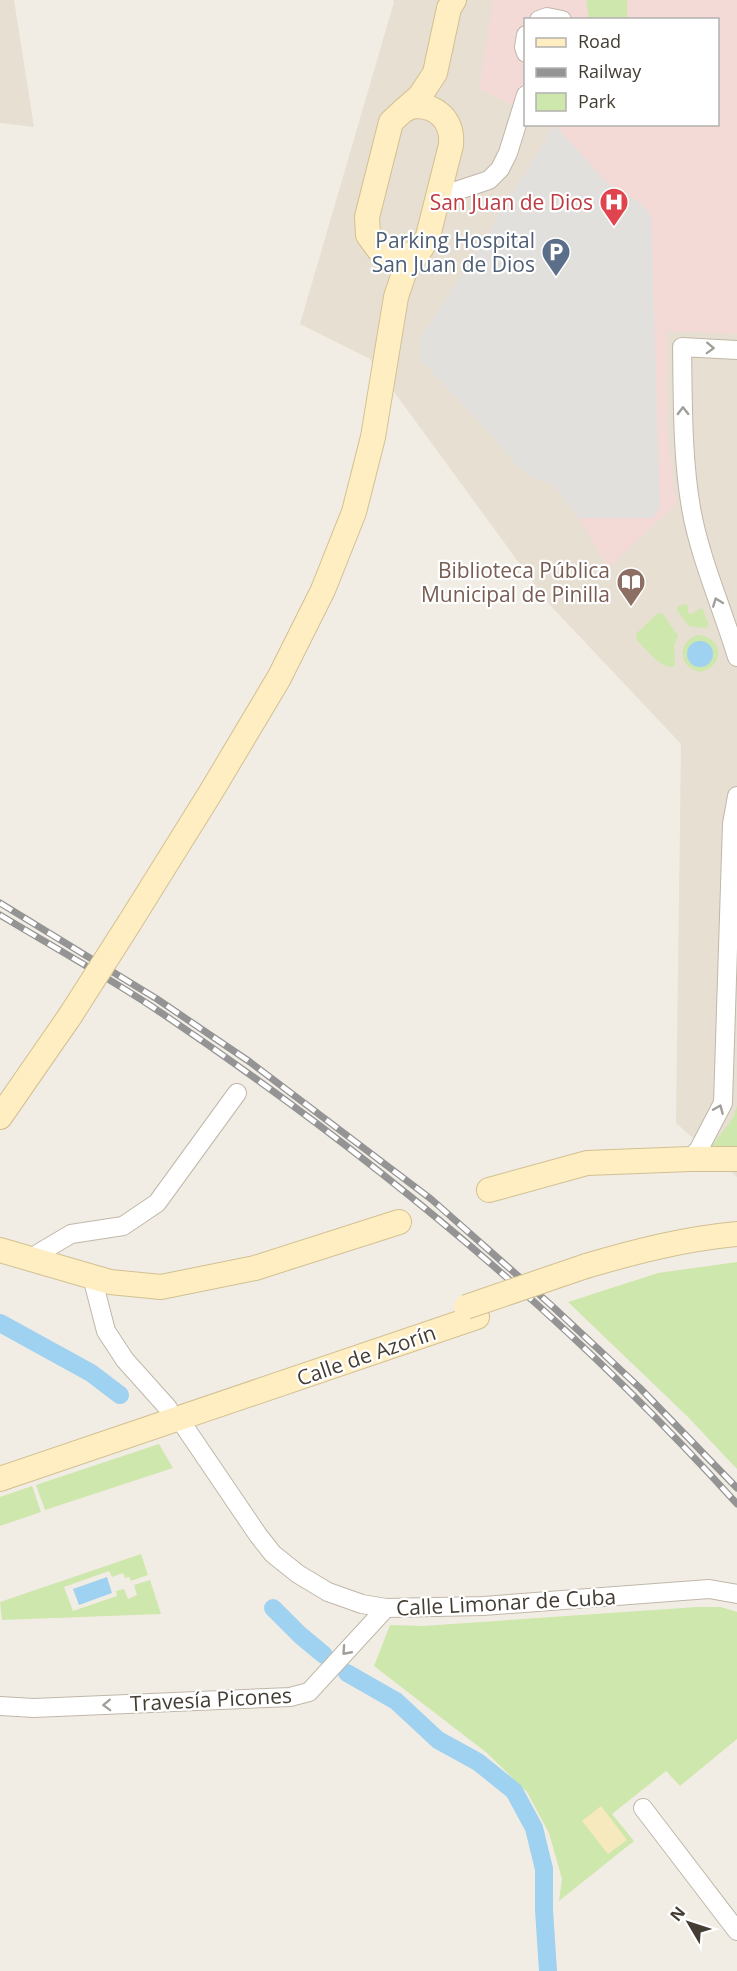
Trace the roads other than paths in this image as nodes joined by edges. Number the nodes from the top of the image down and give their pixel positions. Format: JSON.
{"nodes":[{"id":1,"x":450,"y":3,"type":"edge"},
{"id":2,"x":435,"y":73,"type":"junction"},
{"id":3,"x":524,"y":98,"type":"edge"},
{"id":4,"x":404,"y":110,"type":"junction"},
{"id":5,"x":445,"y":119,"type":"junction"},
{"id":6,"x":448,"y":157,"type":"junction"},
{"id":7,"x":483,"y":182,"type":"junction"},
{"id":8,"x":436,"y":207,"type":"junction"},
{"id":9,"x":422,"y":247,"type":"junction"},
{"id":10,"x":379,"y":250,"type":"junction"},
{"id":11,"x":396,"y":297,"type":"junction"},
{"id":12,"x":737,"y":350,"type":"edge"},
{"id":13,"x":737,"y":657,"type":"edge"},
{"id":14,"x":737,"y":796,"type":"edge"},
{"id":15,"x":734,"y":884,"type":"edge"},
{"id":16,"x":731,"y":1037,"type":"edge"},
{"id":17,"x":237,"y":1093,"type":"dead end"},
{"id":18,"x":0,"y":1117,"type":"edge"},
{"id":19,"x":690,"y":1159,"type":"junction"},
{"id":20,"x":737,"y":1159,"type":"edge"},
{"id":21,"x":489,"y":1190,"type":"dead end"},
{"id":22,"x":399,"y":1222,"type":"dead end"},
{"id":23,"x":737,"y":1234,"type":"edge"},
{"id":24,"x":737,"y":1248,"type":"edge"},
{"id":25,"x":0,"y":1250,"type":"edge"},
{"id":26,"x":33,"y":1260,"type":"junction"},
{"id":27,"x":591,"y":1272,"type":"junction"},
{"id":28,"x":92,"y":1277,"type":"junction"},
{"id":29,"x":174,"y":1414,"type":"junction"},
{"id":30,"x":0,"y":1464,"type":"edge"},
{"id":31,"x":0,"y":1479,"type":"edge"},
{"id":32,"x":737,"y":1594,"type":"edge"},
{"id":33,"x":386,"y":1608,"type":"junction"},
{"id":34,"x":0,"y":1706,"type":"edge"},
{"id":35,"x":643,"y":1809,"type":"dead end"},
{"id":36,"x":737,"y":1931,"type":"edge"}],
"edges":[{"from":1,"to":2,"type":"main road"},
{"from":2,"to":4,"type":"main road"},
{"from":2,"to":5,"type":"main road"},
{"from":3,"to":7,"type":"street"},
{"from":4,"to":5,"type":"main road"},
{"from":4,"to":10,"type":"main road"},
{"from":5,"to":6,"type":"main road"},
{"from":6,"to":7,"type":"street"},
{"from":6,"to":8,"type":"main road"},
{"from":7,"to":8,"type":"street"},
{"from":8,"to":9,"type":"main road"},
{"from":9,"to":10,"type":"main road"},
{"from":9,"to":11,"type":"main road"},
{"from":10,"to":11,"type":"main road"},
{"from":11,"to":18,"type":"main road","bridge":true},
{"from":13,"to":12,"type":"street","one_way":true},
{"from":14,"to":15,"type":"street"},
{"from":15,"to":16,"type":"street"},
{"from":19,"to":16,"type":"street","one_way":true},
{"from":17,"to":26,"type":"street"},
{"from":19,"to":20,"type":"main road"},
{"from":19,"to":21,"type":"main road"},
{"from":22,"to":28,"type":"main road"},
{"from":23,"to":27,"type":"main road","name":"Calle de Azorín"},
{"from":24,"to":27,"type":"main road","name":"Calle de Azorín"},
{"from":25,"to":26,"type":"main road"},
{"from":26,"to":28,"type":"main road"},
{"from":27,"to":29,"type":"main road","name":"Calle de Azorín","bridge":true},
{"from":28,"to":29,"type":"street","name":"Calle Limonar de Cuba"},
{"from":29,"to":30,"type":"main road","name":"Calle de Azorín"},
{"from":29,"to":31,"type":"main road","name":"Calle de Azorín"},
{"from":29,"to":33,"type":"street","name":"Calle Limonar de Cuba"},
{"from":32,"to":33,"type":"street","name":"Calle Limonar de Cuba"},
{"from":33,"to":34,"type":"street","name":"Travesía Picones","one_way":true},
{"from":35,"to":36,"type":"street"}]}
